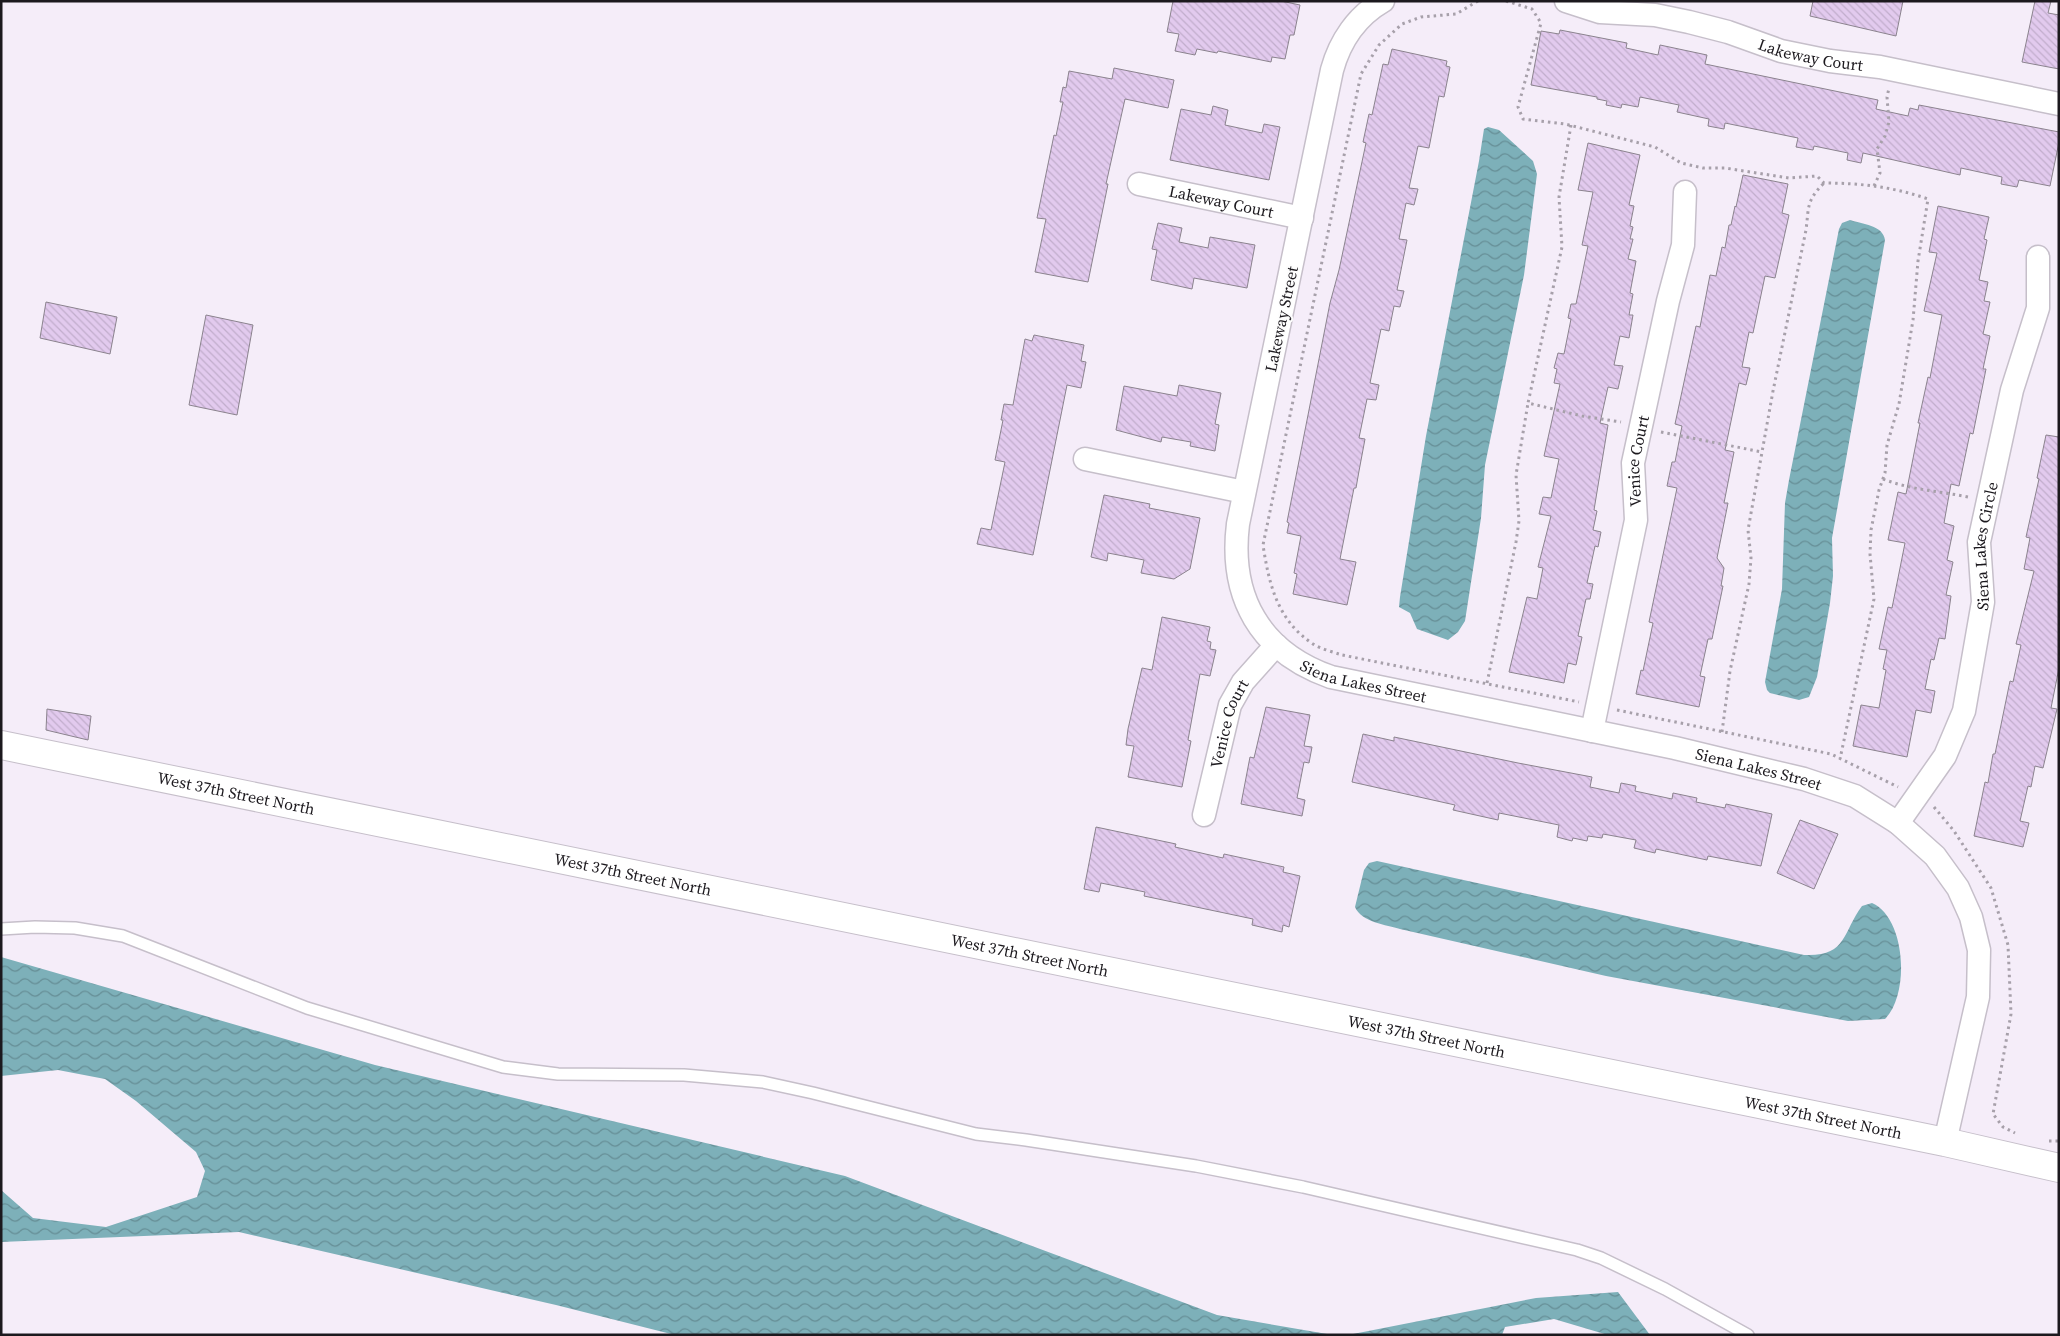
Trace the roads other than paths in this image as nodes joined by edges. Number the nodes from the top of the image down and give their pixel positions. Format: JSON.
{"nodes":[{"id":1,"x":1566,"y":1,"type":"edge"},
{"id":2,"x":1369,"y":5,"type":"edge"},
{"id":3,"x":2059,"y":104,"type":"edge"},
{"id":4,"x":1139,"y":184,"type":"dead end"},
{"id":5,"x":1685,"y":192,"type":"dead end"},
{"id":6,"x":1302,"y":218,"type":"junction"},
{"id":7,"x":2038,"y":257,"type":"dead end"},
{"id":8,"x":1084,"y":459,"type":"dead end"},
{"id":9,"x":1244,"y":492,"type":"junction"},
{"id":10,"x":1276,"y":645,"type":"junction"},
{"id":11,"x":1592,"y":731,"type":"junction"},
{"id":12,"x":1,"y":745,"type":"edge"},
{"id":13,"x":1204,"y":815,"type":"dead end"},
{"id":14,"x":1898,"y":823,"type":"junction"},
{"id":15,"x":1,"y":929,"type":"edge"},
{"id":16,"x":1945,"y":1142,"type":"junction"},
{"id":17,"x":2059,"y":1168,"type":"edge"},
{"id":18,"x":1748,"y":1335,"type":"edge"}],
"edges":[{"from":1,"to":3,"type":"street","name":"Lakeway Court"},
{"from":2,"to":6,"type":"street","name":"Lakeway Street"},
{"from":4,"to":6,"type":"street","name":"Lakeway Court"},
{"from":5,"to":11,"type":"street","name":"Venice Court"},
{"from":6,"to":9,"type":"street","name":"Lakeway Street"},
{"from":7,"to":14,"type":"street","name":"Siena Lakes Circle"},
{"from":8,"to":9,"type":"street"},
{"from":9,"to":10,"type":"street","name":"Lakeway Street"},
{"from":10,"to":11,"type":"street","name":"Siena Lakes Street"},
{"from":10,"to":13,"type":"street","name":"Venice Court"},
{"from":11,"to":14,"type":"street","name":"Siena Lakes Street"},
{"from":12,"to":16,"type":"street","name":"West 37th Street North"},
{"from":14,"to":16,"type":"street","name":"Siena Lakes Street"},
{"from":15,"to":18,"type":"lane"},
{"from":16,"to":17,"type":"street","name":"West 37th Street North"}]}
